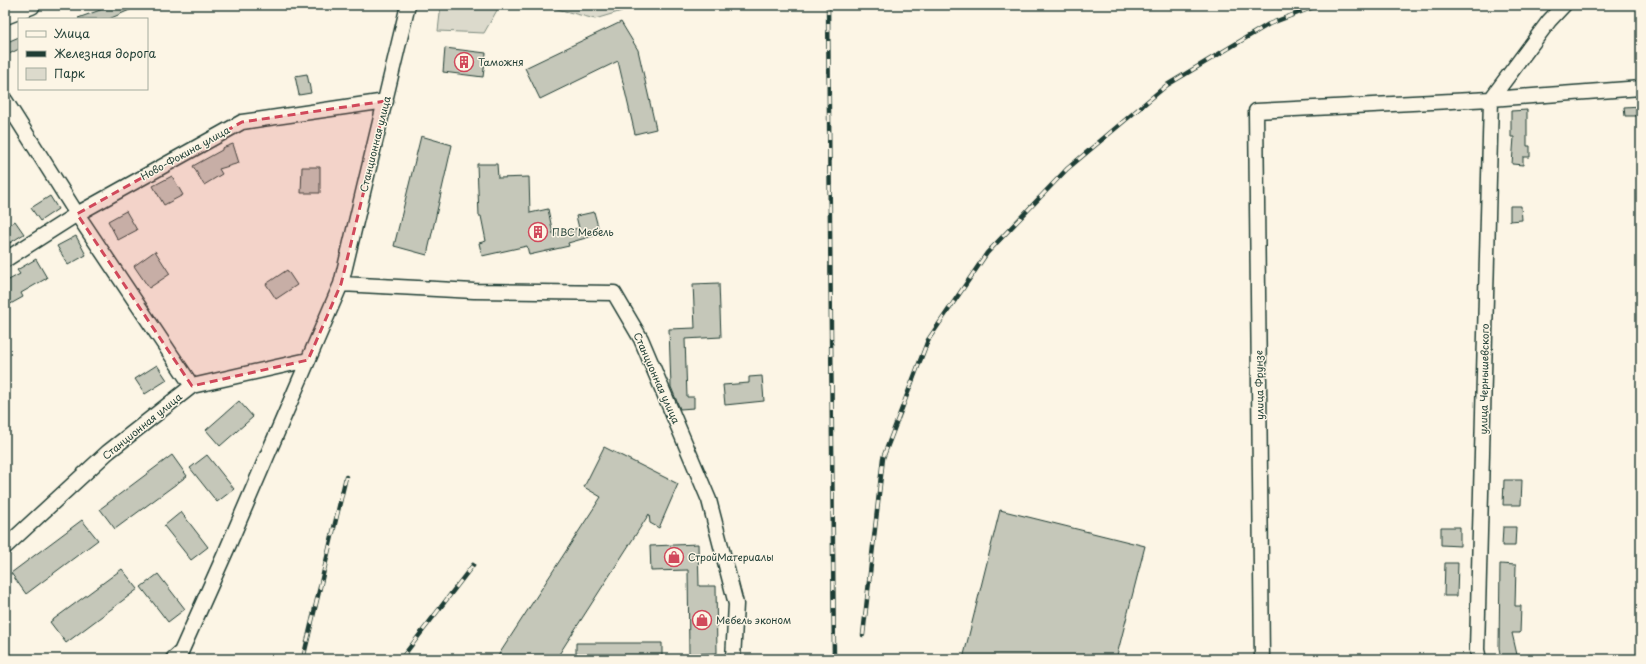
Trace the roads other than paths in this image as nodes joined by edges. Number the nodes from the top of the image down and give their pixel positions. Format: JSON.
{"nodes":[{"id":1,"x":31,"y":5,"type":"edge"},
{"id":2,"x":408,"y":5,"type":"edge"},
{"id":3,"x":1564,"y":5,"type":"edge"},
{"id":4,"x":5,"y":15,"type":"edge"},
{"id":5,"x":1641,"y":88,"type":"edge"},
{"id":6,"x":1491,"y":99,"type":"junction"},
{"id":7,"x":5,"y":100,"type":"edge"},
{"id":8,"x":386,"y":101,"type":"junction"},
{"id":9,"x":77,"y":214,"type":"junction"},
{"id":10,"x":5,"y":260,"type":"edge"},
{"id":11,"x":342,"y":284,"type":"junction"},
{"id":12,"x":308,"y":360,"type":"junction"},
{"id":13,"x":192,"y":386,"type":"junction"},
{"id":14,"x":5,"y":547,"type":"edge"},
{"id":15,"x":173,"y":659,"type":"edge"},
{"id":16,"x":733,"y":659,"type":"edge"},
{"id":17,"x":1262,"y":659,"type":"edge"},
{"id":18,"x":1479,"y":659,"type":"edge"}],
"edges":[{"from":1,"to":4,"type":"main road"},
{"from":2,"to":8,"type":"street","name":"Станционная улица"},
{"from":3,"to":6,"type":"street"},
{"from":5,"to":6,"type":"street"},
{"from":6,"to":17,"type":"street","name":"улица Фрунзе"},
{"from":6,"to":18,"type":"street","name":"улица Чернышевского"},
{"from":7,"to":9,"type":"street"},
{"from":8,"to":9,"type":"street","name":"Ново-Фокина улица"},
{"from":8,"to":11,"type":"street","name":"Станционная улица"},
{"from":9,"to":10,"type":"street","name":"Ново-Фокина улица"},
{"from":9,"to":13,"type":"street"},
{"from":11,"to":12,"type":"street","name":"Станционная улица"},
{"from":11,"to":16,"type":"street","name":"Станционная улица"},
{"from":12,"to":13,"type":"street","name":"Станционная улица"},
{"from":12,"to":15,"type":"street","name":"Станционная улица"},
{"from":13,"to":14,"type":"street","name":"Станционная улица"}]}
